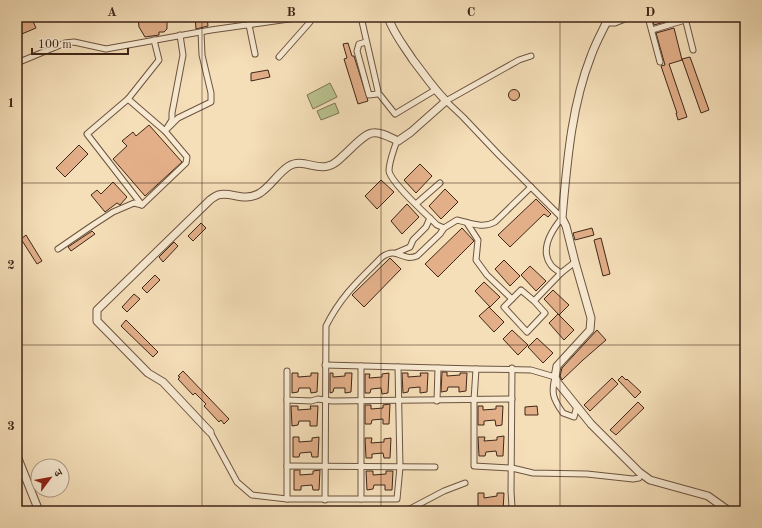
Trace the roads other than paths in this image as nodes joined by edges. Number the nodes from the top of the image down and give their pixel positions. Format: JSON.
{"nodes":[{"id":1,"x":303,"y":17,"type":"edge"},
{"id":2,"x":312,"y":17,"type":"edge"},
{"id":3,"x":361,"y":17,"type":"edge"},
{"id":4,"x":388,"y":17,"type":"edge"},
{"id":5,"x":630,"y":17,"type":"edge"},
{"id":6,"x":648,"y":17,"type":"edge"},
{"id":7,"x":685,"y":18,"type":"edge"},
{"id":8,"x":608,"y":20,"type":"edge"},
{"id":9,"x":249,"y":25,"type":"junction"},
{"id":10,"x":652,"y":30,"type":"junction"},
{"id":11,"x":201,"y":32,"type":"junction"},
{"id":12,"x":180,"y":35,"type":"junction"},
{"id":13,"x":154,"y":40,"type":"junction"},
{"id":14,"x":366,"y":42,"type":"junction"},
{"id":15,"x":693,"y":50,"type":"dead end"},
{"id":16,"x":255,"y":54,"type":"dead end"},
{"id":17,"x":532,"y":56,"type":"dead end"},
{"id":18,"x":280,"y":57,"type":"dead end"},
{"id":19,"x":660,"y":62,"type":"dead end"},
{"id":20,"x":17,"y":63,"type":"edge"},
{"id":21,"x":435,"y":90,"type":"junction"},
{"id":22,"x":380,"y":95,"type":"dead end"},
{"id":23,"x":128,"y":99,"type":"junction"},
{"id":24,"x":446,"y":101,"type":"junction"},
{"id":25,"x":165,"y":131,"type":"junction"},
{"id":26,"x":397,"y":140,"type":"junction"},
{"id":27,"x":440,"y":183,"type":"dead end"},
{"id":28,"x":531,"y":187,"type":"junction"},
{"id":29,"x":416,"y":204,"type":"junction"},
{"id":30,"x":142,"y":205,"type":"junction"},
{"id":31,"x":430,"y":218,"type":"junction"},
{"id":32,"x":562,"y":218,"type":"junction"},
{"id":33,"x":467,"y":223,"type":"junction"},
{"id":34,"x":444,"y":228,"type":"junction"},
{"id":35,"x":58,"y":249,"type":"dead end"},
{"id":36,"x":396,"y":253,"type":"junction"},
{"id":37,"x":575,"y":262,"type":"junction"},
{"id":38,"x":561,"y":273,"type":"junction"},
{"id":39,"x":512,"y":299,"type":"junction"},
{"id":40,"x":534,"y":301,"type":"junction"},
{"id":41,"x":325,"y":365,"type":"junction"},
{"id":42,"x":361,"y":366,"type":"junction"},
{"id":43,"x":398,"y":367,"type":"junction"},
{"id":44,"x":438,"y":368,"type":"junction"},
{"id":45,"x":476,"y":368,"type":"junction"},
{"id":46,"x":512,"y":368,"type":"junction"},
{"id":47,"x":287,"y":371,"type":"dead end"},
{"id":48,"x":555,"y":376,"type":"junction"},
{"id":49,"x":512,"y":399,"type":"junction"},
{"id":50,"x":286,"y":400,"type":"junction"},
{"id":51,"x":325,"y":400,"type":"junction"},
{"id":52,"x":361,"y":400,"type":"junction"},
{"id":53,"x":474,"y":400,"type":"junction"},
{"id":54,"x":400,"y":401,"type":"junction"},
{"id":55,"x":437,"y":401,"type":"junction"},
{"id":56,"x":577,"y":406,"type":"junction"},
{"id":57,"x":583,"y":414,"type":"junction"},
{"id":58,"x":574,"y":417,"type":"junction"},
{"id":59,"x":210,"y":432,"type":"joint"},
{"id":60,"x":17,"y":456,"type":"edge"},
{"id":61,"x":287,"y":466,"type":"junction"},
{"id":62,"x":325,"y":466,"type":"junction"},
{"id":63,"x":361,"y":466,"type":"junction"},
{"id":64,"x":434,"y":466,"type":"dead end"},
{"id":65,"x":400,"y":467,"type":"junction"},
{"id":66,"x":512,"y":468,"type":"junction"},
{"id":67,"x":639,"y":478,"type":"dead end"},
{"id":68,"x":465,"y":483,"type":"dead end"},
{"id":69,"x":288,"y":499,"type":"junction"},
{"id":70,"x":325,"y":500,"type":"junction"},
{"id":71,"x":361,"y":500,"type":"junction"},
{"id":72,"x":512,"y":507,"type":"dead end"},
{"id":73,"x":39,"y":511,"type":"edge"},
{"id":74,"x":406,"y":511,"type":"edge"},
{"id":75,"x":729,"y":511,"type":"edge"}],
"edges":[{"from":1,"to":9,"type":"street"},
{"from":2,"to":18,"type":"street"},
{"from":3,"to":14,"type":"street"},
{"from":4,"to":21,"type":"street"},
{"from":5,"to":8,"type":"street"},
{"from":6,"to":10,"type":"street"},
{"from":7,"to":10,"type":"street"},
{"from":7,"to":15,"type":"street"},
{"from":8,"to":32,"type":"street"},
{"from":9,"to":11,"type":"street"},
{"from":9,"to":16,"type":"street"},
{"from":10,"to":19,"type":"street"},
{"from":11,"to":12,"type":"street"},
{"from":11,"to":25,"type":"street"},
{"from":12,"to":13,"type":"street"},
{"from":12,"to":25,"type":"street"},
{"from":13,"to":20,"type":"street"},
{"from":13,"to":23,"type":"street"},
{"from":14,"to":14,"type":"street"},
{"from":17,"to":24,"type":"street"},
{"from":21,"to":22,"type":"street"},
{"from":21,"to":24,"type":"street"},
{"from":23,"to":25,"type":"street"},
{"from":23,"to":30,"type":"street"},
{"from":24,"to":26,"type":"street"},
{"from":24,"to":28,"type":"street"},
{"from":25,"to":30,"type":"street"},
{"from":26,"to":29,"type":"street"},
{"from":26,"to":59,"type":"street"},
{"from":27,"to":29,"type":"street"},
{"from":28,"to":32,"type":"street"},
{"from":28,"to":33,"type":"street"},
{"from":29,"to":31,"type":"street"},
{"from":30,"to":35,"type":"street"},
{"from":31,"to":34,"type":"street"},
{"from":31,"to":36,"type":"street"},
{"from":32,"to":37,"type":"street"},
{"from":32,"to":38,"type":"street"},
{"from":33,"to":34,"type":"street"},
{"from":33,"to":39,"type":"street"},
{"from":34,"to":36,"type":"street"},
{"from":36,"to":41,"type":"street"},
{"from":37,"to":38,"type":"street"},
{"from":37,"to":48,"type":"street"},
{"from":38,"to":40,"type":"street"},
{"from":39,"to":40,"type":"street"},
{"from":39,"to":40,"type":"street"},
{"from":41,"to":42,"type":"street"},
{"from":41,"to":51,"type":"street"},
{"from":42,"to":43,"type":"street"},
{"from":42,"to":52,"type":"street"},
{"from":43,"to":44,"type":"street"},
{"from":43,"to":54,"type":"street"},
{"from":44,"to":45,"type":"street"},
{"from":44,"to":55,"type":"street"},
{"from":45,"to":46,"type":"street"},
{"from":45,"to":53,"type":"street"},
{"from":46,"to":48,"type":"street"},
{"from":46,"to":49,"type":"street"},
{"from":47,"to":50,"type":"street"},
{"from":48,"to":56,"type":"street"},
{"from":48,"to":58,"type":"street"},
{"from":49,"to":53,"type":"street"},
{"from":49,"to":66,"type":"street"},
{"from":50,"to":51,"type":"street"},
{"from":50,"to":61,"type":"street"},
{"from":51,"to":52,"type":"street"},
{"from":51,"to":62,"type":"street"},
{"from":52,"to":54,"type":"street"},
{"from":52,"to":63,"type":"street"},
{"from":53,"to":55,"type":"street"},
{"from":53,"to":66,"type":"street"},
{"from":54,"to":55,"type":"street"},
{"from":54,"to":65,"type":"street"},
{"from":56,"to":57,"type":"street"},
{"from":56,"to":58,"type":"street"},
{"from":57,"to":58,"type":"street"},
{"from":57,"to":75,"type":"street"},
{"from":59,"to":69,"type":"street"},
{"from":60,"to":73,"type":"street"},
{"from":61,"to":62,"type":"street"},
{"from":61,"to":69,"type":"street"},
{"from":62,"to":63,"type":"street"},
{"from":62,"to":70,"type":"street"},
{"from":63,"to":65,"type":"street"},
{"from":63,"to":71,"type":"street"},
{"from":64,"to":65,"type":"street"},
{"from":65,"to":71,"type":"street"},
{"from":66,"to":67,"type":"street"},
{"from":66,"to":72,"type":"street"},
{"from":68,"to":74,"type":"street"},
{"from":69,"to":70,"type":"street"},
{"from":70,"to":71,"type":"street"}]}
